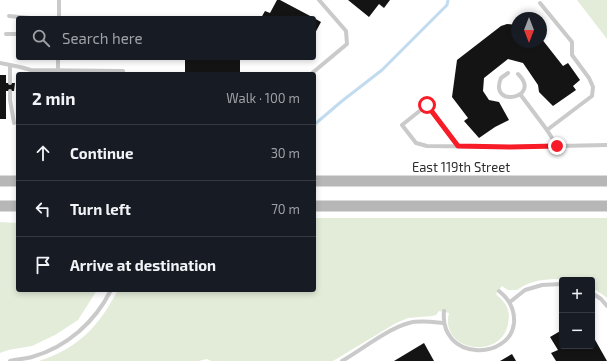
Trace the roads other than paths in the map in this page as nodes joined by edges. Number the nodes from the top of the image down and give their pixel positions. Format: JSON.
{"nodes":[{"id":1,"x":59,"y":0,"type":"edge"},
{"id":2,"x":319,"y":0,"type":"edge"},
{"id":3,"x":540,"y":3,"type":"dead end"},
{"id":4,"x":9,"y":16,"type":"dead end"},
{"id":5,"x":59,"y":16,"type":"edge"},
{"id":6,"x":16,"y":17,"type":"edge"},
{"id":7,"x":6,"y":34,"type":"dead end"},
{"id":8,"x":16,"y":34,"type":"edge"},
{"id":9,"x":58,"y":60,"type":"edge"},
{"id":10,"x":0,"y":63,"type":"edge"},
{"id":11,"x":10,"y":65,"type":"junction"},
{"id":12,"x":58,"y":70,"type":"junction"},
{"id":13,"x":123,"y":72,"type":"edge"},
{"id":14,"x":313,"y":72,"type":"edge"},
{"id":15,"x":508,"y":73,"type":"dead end"},
{"id":16,"x":518,"y":74,"type":"dead end"},
{"id":17,"x":10,"y":83,"type":"dead end"},
{"id":18,"x":10,"y":91,"type":"dead end"},
{"id":19,"x":520,"y":94,"type":"junction"},
{"id":20,"x":14,"y":123,"type":"dead end"},
{"id":21,"x":547,"y":130,"type":"junction"},
{"id":22,"x":607,"y":145,"type":"edge"},
{"id":23,"x":458,"y":146,"type":"junction"},
{"id":24,"x":557,"y":146,"type":"junction"},
{"id":25,"x":0,"y":181,"type":"edge"},
{"id":26,"x":16,"y":181,"type":"edge"},
{"id":27,"x":316,"y":181,"type":"edge"},
{"id":28,"x":607,"y":181,"type":"edge"},
{"id":29,"x":0,"y":206,"type":"edge"},
{"id":30,"x":16,"y":206,"type":"edge"},
{"id":31,"x":316,"y":206,"type":"edge"},
{"id":32,"x":607,"y":206,"type":"edge"},
{"id":33,"x":559,"y":284,"type":"edge"},
{"id":34,"x":499,"y":291,"type":"dead end"},
{"id":35,"x":110,"y":292,"type":"edge"},
{"id":36,"x":595,"y":295,"type":"edge"},
{"id":37,"x":510,"y":302,"type":"junction"},
{"id":38,"x":607,"y":306,"type":"edge"},
{"id":39,"x":444,"y":311,"type":"dead end"},
{"id":40,"x":443,"y":322,"type":"junction"},
{"id":41,"x":476,"y":355,"type":"dead end"},
{"id":42,"x":482,"y":355,"type":"dead end"},
{"id":43,"x":10,"y":361,"type":"edge"},
{"id":44,"x":342,"y":361,"type":"edge"}],
"edges":[{"from":1,"to":5,"type":"lane"},
{"from":2,"to":14,"type":"lane"},
{"from":3,"to":21,"type":"lane"},
{"from":4,"to":6,"type":"lane"},
{"from":7,"to":8,"type":"lane"},
{"from":9,"to":12,"type":"lane"},
{"from":10,"to":11,"type":"lane"},
{"from":11,"to":12,"type":"lane"},
{"from":11,"to":17,"type":"lane"},
{"from":12,"to":13,"type":"lane"},
{"from":15,"to":19,"type":"lane"},
{"from":16,"to":19,"type":"lane"},
{"from":18,"to":20,"type":"lane"},
{"from":19,"to":21,"type":"lane"},
{"from":21,"to":24,"type":"lane"},
{"from":22,"to":24,"type":"lane"},
{"from":23,"to":23,"type":"lane"},
{"from":23,"to":24,"type":"lane"},
{"from":25,"to":26,"type":"main road"},
{"from":27,"to":28,"type":"main road","name":"East 119th Street"},
{"from":29,"to":30,"type":"main road"},
{"from":31,"to":32,"type":"main road"},
{"from":33,"to":37,"type":"lane"},
{"from":34,"to":37,"type":"lane"},
{"from":35,"to":43,"type":"lane"},
{"from":36,"to":38,"type":"lane"},
{"from":37,"to":42,"type":"lane"},
{"from":39,"to":40,"type":"lane"},
{"from":40,"to":41,"type":"lane"},
{"from":40,"to":44,"type":"lane"}]}
